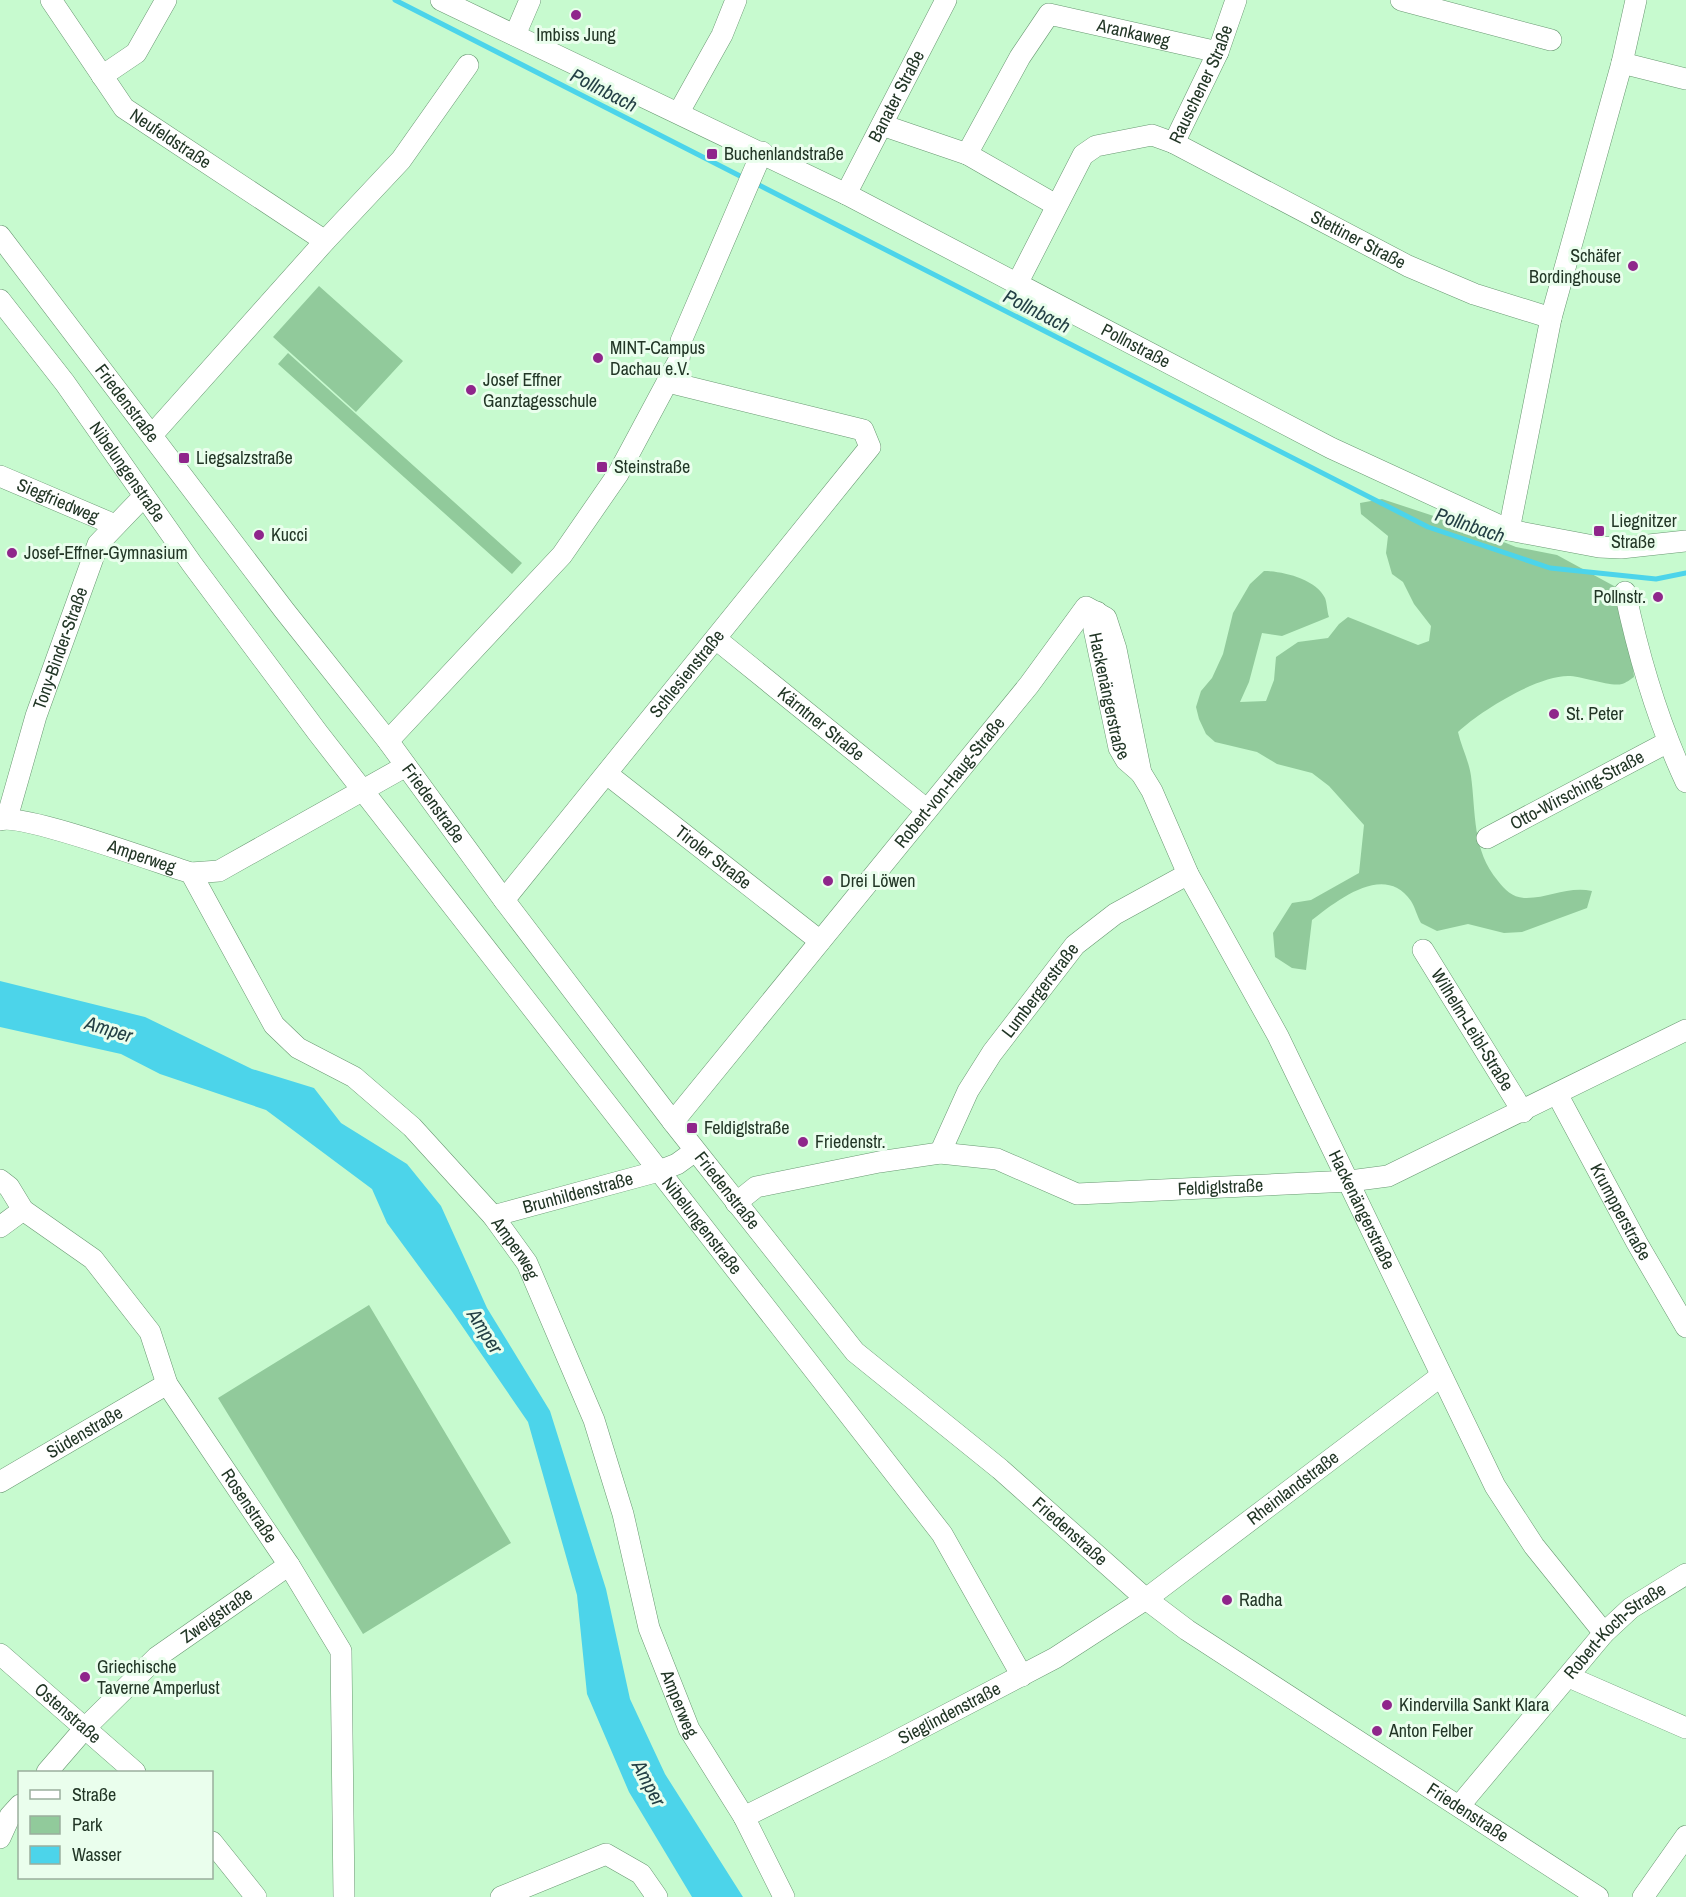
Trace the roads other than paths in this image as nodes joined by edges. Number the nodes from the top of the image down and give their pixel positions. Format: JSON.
{"nodes":[{"id":1,"x":51,"y":0,"type":"edge"},
{"id":2,"x":166,"y":0,"type":"edge"},
{"id":3,"x":441,"y":0,"type":"edge"},
{"id":4,"x":530,"y":0,"type":"edge"},
{"id":5,"x":736,"y":0,"type":"edge"},
{"id":6,"x":946,"y":0,"type":"edge"},
{"id":7,"x":1236,"y":0,"type":"edge"},
{"id":8,"x":1401,"y":0,"type":"edge"},
{"id":9,"x":1636,"y":0,"type":"edge"},
{"id":10,"x":1051,"y":7,"type":"edge"},
{"id":11,"x":515,"y":35,"type":"junction"},
{"id":12,"x":1551,"y":40,"type":"dead end"},
{"id":13,"x":1218,"y":52,"type":"junction"},
{"id":14,"x":1622,"y":63,"type":"junction"},
{"id":15,"x":468,"y":65,"type":"dead end"},
{"id":16,"x":102,"y":76,"type":"junction"},
{"id":17,"x":1686,"y":79,"type":"edge"},
{"id":18,"x":679,"y":112,"type":"junction"},
{"id":19,"x":882,"y":125,"type":"junction"},
{"id":20,"x":1174,"y":143,"type":"junction"},
{"id":21,"x":967,"y":154,"type":"junction"},
{"id":22,"x":759,"y":160,"type":"junction"},
{"id":23,"x":846,"y":194,"type":"junction"},
{"id":24,"x":1056,"y":205,"type":"junction"},
{"id":25,"x":0,"y":237,"type":"edge"},
{"id":26,"x":325,"y":241,"type":"junction"},
{"id":27,"x":1017,"y":284,"type":"junction"},
{"id":28,"x":0,"y":300,"type":"edge"},
{"id":29,"x":1551,"y":318,"type":"junction"},
{"id":30,"x":668,"y":382,"type":"junction"},
{"id":31,"x":152,"y":435,"type":"junction"},
{"id":32,"x":0,"y":476,"type":"edge"},
{"id":33,"x":144,"y":496,"type":"junction"},
{"id":34,"x":115,"y":525,"type":"junction"},
{"id":35,"x":1509,"y":530,"type":"junction"},
{"id":36,"x":1686,"y":541,"type":"edge"},
{"id":37,"x":1625,"y":592,"type":"dead end"},
{"id":38,"x":1091,"y":609,"type":"joint"},
{"id":39,"x":716,"y":639,"type":"junction"},
{"id":40,"x":388,"y":741,"type":"junction"},
{"id":41,"x":1668,"y":742,"type":"junction"},
{"id":42,"x":406,"y":766,"type":"junction"},
{"id":43,"x":607,"y":774,"type":"junction"},
{"id":44,"x":1686,"y":782,"type":"edge"},
{"id":45,"x":362,"y":790,"type":"junction"},
{"id":46,"x":926,"y":809,"type":"junction"},
{"id":47,"x":4,"y":819,"type":"edge"},
{"id":48,"x":1487,"y":838,"type":"dead end"},
{"id":49,"x":191,"y":873,"type":"junction"},
{"id":50,"x":1188,"y":874,"type":"junction"},
{"id":51,"x":504,"y":900,"type":"junction"},
{"id":52,"x":820,"y":941,"type":"junction"},
{"id":53,"x":1423,"y":950,"type":"dead end"},
{"id":54,"x":1686,"y":1030,"type":"edge"},
{"id":55,"x":1557,"y":1094,"type":"junction"},
{"id":56,"x":1523,"y":1112,"type":"junction"},
{"id":57,"x":673,"y":1122,"type":"junction"},
{"id":58,"x":695,"y":1151,"type":"junction"},
{"id":59,"x":940,"y":1152,"type":"junction"},
{"id":60,"x":659,"y":1171,"type":"junction"},
{"id":61,"x":0,"y":1180,"type":"edge"},
{"id":62,"x":1350,"y":1181,"type":"junction"},
{"id":63,"x":736,"y":1203,"type":"junction"},
{"id":64,"x":23,"y":1210,"type":"junction"},
{"id":65,"x":493,"y":1216,"type":"junction"},
{"id":66,"x":0,"y":1227,"type":"edge"},
{"id":67,"x":1686,"y":1327,"type":"edge"},
{"id":68,"x":1441,"y":1376,"type":"junction"},
{"id":69,"x":167,"y":1384,"type":"junction"},
{"id":70,"x":0,"y":1482,"type":"edge"},
{"id":71,"x":289,"y":1565,"type":"junction"},
{"id":72,"x":1686,"y":1574,"type":"edge"},
{"id":73,"x":1146,"y":1599,"type":"junction"},
{"id":74,"x":1604,"y":1633,"type":"junction"},
{"id":75,"x":0,"y":1654,"type":"edge"},
{"id":76,"x":1022,"y":1676,"type":"junction"},
{"id":77,"x":1569,"y":1677,"type":"junction"},
{"id":78,"x":85,"y":1728,"type":"junction"},
{"id":79,"x":1686,"y":1728,"type":"edge"},
{"id":80,"x":49,"y":1771,"type":"edge"},
{"id":81,"x":133,"y":1771,"type":"edge"},
{"id":82,"x":1460,"y":1805,"type":"junction"},
{"id":83,"x":18,"y":1807,"type":"edge"},
{"id":84,"x":744,"y":1816,"type":"junction"},
{"id":85,"x":1686,"y":1836,"type":"edge"},
{"id":86,"x":0,"y":1838,"type":"edge"},
{"id":87,"x":213,"y":1843,"type":"edge"},
{"id":88,"x":1591,"y":1895,"type":"edge"},
{"id":89,"x":256,"y":1897,"type":"edge"},
{"id":90,"x":344,"y":1897,"type":"edge"},
{"id":91,"x":501,"y":1897,"type":"edge"},
{"id":92,"x":657,"y":1897,"type":"edge"},
{"id":93,"x":784,"y":1897,"type":"edge"},
{"id":94,"x":1643,"y":1897,"type":"edge"}],
"edges":[{"from":1,"to":16,"type":"street","name":"Neufeldstraße"},
{"from":2,"to":16,"type":"street"},
{"from":3,"to":11,"type":"street","name":"Pollnstraße"},
{"from":4,"to":11,"type":"street"},
{"from":5,"to":18,"type":"street"},
{"from":6,"to":19,"type":"street","name":"Banater Straße"},
{"from":7,"to":13,"type":"street","name":"Rauschener Straße"},
{"from":8,"to":12,"type":"street"},
{"from":9,"to":14,"type":"street"},
{"from":10,"to":13,"type":"street","name":"Arankaweg"},
{"from":10,"to":21,"type":"street","name":"Arankaweg"},
{"from":11,"to":18,"type":"street","name":"Pollnstraße"},
{"from":13,"to":20,"type":"street","name":"Rauschener Straße"},
{"from":14,"to":17,"type":"street"},
{"from":14,"to":29,"type":"street"},
{"from":15,"to":26,"type":"street"},
{"from":16,"to":26,"type":"street","name":"Neufeldstraße"},
{"from":18,"to":22,"type":"street","name":"Pollnstraße"},
{"from":19,"to":21,"type":"street"},
{"from":19,"to":23,"type":"street","name":"Banater Straße"},
{"from":20,"to":24,"type":"street","name":"Rauschener Straße"},
{"from":20,"to":29,"type":"street","name":"Stettiner Straße"},
{"from":21,"to":24,"type":"street"},
{"from":22,"to":23,"type":"street","name":"Pollnstraße"},
{"from":22,"to":30,"type":"street"},
{"from":23,"to":27,"type":"street","name":"Pollnstraße"},
{"from":24,"to":27,"type":"street","name":"Rauschener Straße"},
{"from":25,"to":31,"type":"street","name":"Friedenstraße"},
{"from":26,"to":31,"type":"street"},
{"from":27,"to":35,"type":"street","name":"Pollnstraße"},
{"from":28,"to":33,"type":"street","name":"Nibelungenstraße"},
{"from":29,"to":35,"type":"street"},
{"from":30,"to":39,"type":"street","name":"Schlesienstraße"},
{"from":30,"to":40,"type":"street"},
{"from":31,"to":40,"type":"street","name":"Friedenstraße"},
{"from":32,"to":34,"type":"street","name":"Siegfriedweg"},
{"from":33,"to":34,"type":"street","name":"Tony-Binder-Straße"},
{"from":33,"to":45,"type":"street","name":"Nibelungenstraße"},
{"from":34,"to":47,"type":"street","name":"Tony-Binder-Straße"},
{"from":35,"to":36,"type":"street","name":"Pollnstraße"},
{"from":37,"to":41,"type":"street"},
{"from":38,"to":46,"type":"street","name":"Robert-von-Haug-Straße"},
{"from":38,"to":50,"type":"street","name":"Hackenängerstraße"},
{"from":39,"to":43,"type":"street","name":"Schlesienstraße"},
{"from":39,"to":46,"type":"street","name":"Kärntner Straße"},
{"from":40,"to":42,"type":"street","name":"Friedenstraße"},
{"from":41,"to":44,"type":"street"},
{"from":41,"to":48,"type":"street","name":"Otto-Wirsching-Straße"},
{"from":42,"to":45,"type":"street"},
{"from":42,"to":51,"type":"street","name":"Friedenstraße"},
{"from":43,"to":51,"type":"street","name":"Schlesienstraße"},
{"from":43,"to":52,"type":"street","name":"Tiroler Straße"},
{"from":45,"to":49,"type":"street"},
{"from":45,"to":60,"type":"street","name":"Nibelungenstraße"},
{"from":46,"to":52,"type":"street","name":"Robert-von-Haug-Straße"},
{"from":47,"to":49,"type":"street","name":"Amperweg"},
{"from":49,"to":65,"type":"street","name":"Amperweg"},
{"from":50,"to":59,"type":"street","name":"Lumbergerstraße"},
{"from":50,"to":62,"type":"street","name":"Hackenängerstraße"},
{"from":51,"to":57,"type":"street","name":"Friedenstraße"},
{"from":52,"to":57,"type":"street","name":"Robert-von-Haug-Straße"},
{"from":53,"to":56,"type":"street","name":"Wilhelm-Leibl-Straße"},
{"from":54,"to":55,"type":"street","name":"Feldiglstraße"},
{"from":55,"to":56,"type":"street","name":"Feldiglstraße"},
{"from":55,"to":67,"type":"street","name":"Krumpperstraße"},
{"from":56,"to":62,"type":"street","name":"Feldiglstraße"},
{"from":57,"to":58,"type":"street","name":"Friedenstraße"},
{"from":58,"to":60,"type":"street","name":"Brunhildenstraße"},
{"from":58,"to":63,"type":"street","name":"Friedenstraße"},
{"from":59,"to":62,"type":"street","name":"Feldiglstraße"},
{"from":59,"to":63,"type":"street","name":"Feldiglstraße"},
{"from":60,"to":65,"type":"street","name":"Brunhildenstraße"},
{"from":60,"to":76,"type":"street","name":"Nibelungenstraße"},
{"from":61,"to":64,"type":"street","name":"Rosenstraße"},
{"from":62,"to":68,"type":"street","name":"Hackenängerstraße"},
{"from":63,"to":73,"type":"street","name":"Friedenstraße"},
{"from":64,"to":66,"type":"street"},
{"from":64,"to":69,"type":"street","name":"Rosenstraße"},
{"from":65,"to":84,"type":"street","name":"Amperweg"},
{"from":68,"to":73,"type":"street","name":"Rheinlandstraße"},
{"from":68,"to":74,"type":"street","name":"Hackenängerstraße"},
{"from":69,"to":70,"type":"street","name":"Südenstraße"},
{"from":69,"to":71,"type":"street","name":"Rosenstraße"},
{"from":71,"to":78,"type":"street","name":"Zweigstraße"},
{"from":71,"to":90,"type":"street","name":"Rosenstraße"},
{"from":72,"to":74,"type":"street","name":"Robert-Koch-Straße"},
{"from":73,"to":76,"type":"street","name":"Sieglindenstraße"},
{"from":73,"to":82,"type":"street","name":"Friedenstraße"},
{"from":74,"to":77,"type":"street","name":"Robert-Koch-Straße"},
{"from":75,"to":78,"type":"street","name":"Ostenstraße"},
{"from":76,"to":84,"type":"street","name":"Sieglindenstraße"},
{"from":77,"to":79,"type":"street"},
{"from":77,"to":82,"type":"street","name":"Robert-Koch-Straße"},
{"from":78,"to":80,"type":"street","name":"Zweigstraße"},
{"from":78,"to":81,"type":"street","name":"Ostenstraße"},
{"from":82,"to":88,"type":"street","name":"Friedenstraße"},
{"from":83,"to":86,"type":"street"},
{"from":84,"to":93,"type":"street","name":"Amperweg"},
{"from":85,"to":94,"type":"street"},
{"from":87,"to":89,"type":"street"},
{"from":91,"to":92,"type":"street"}]}
